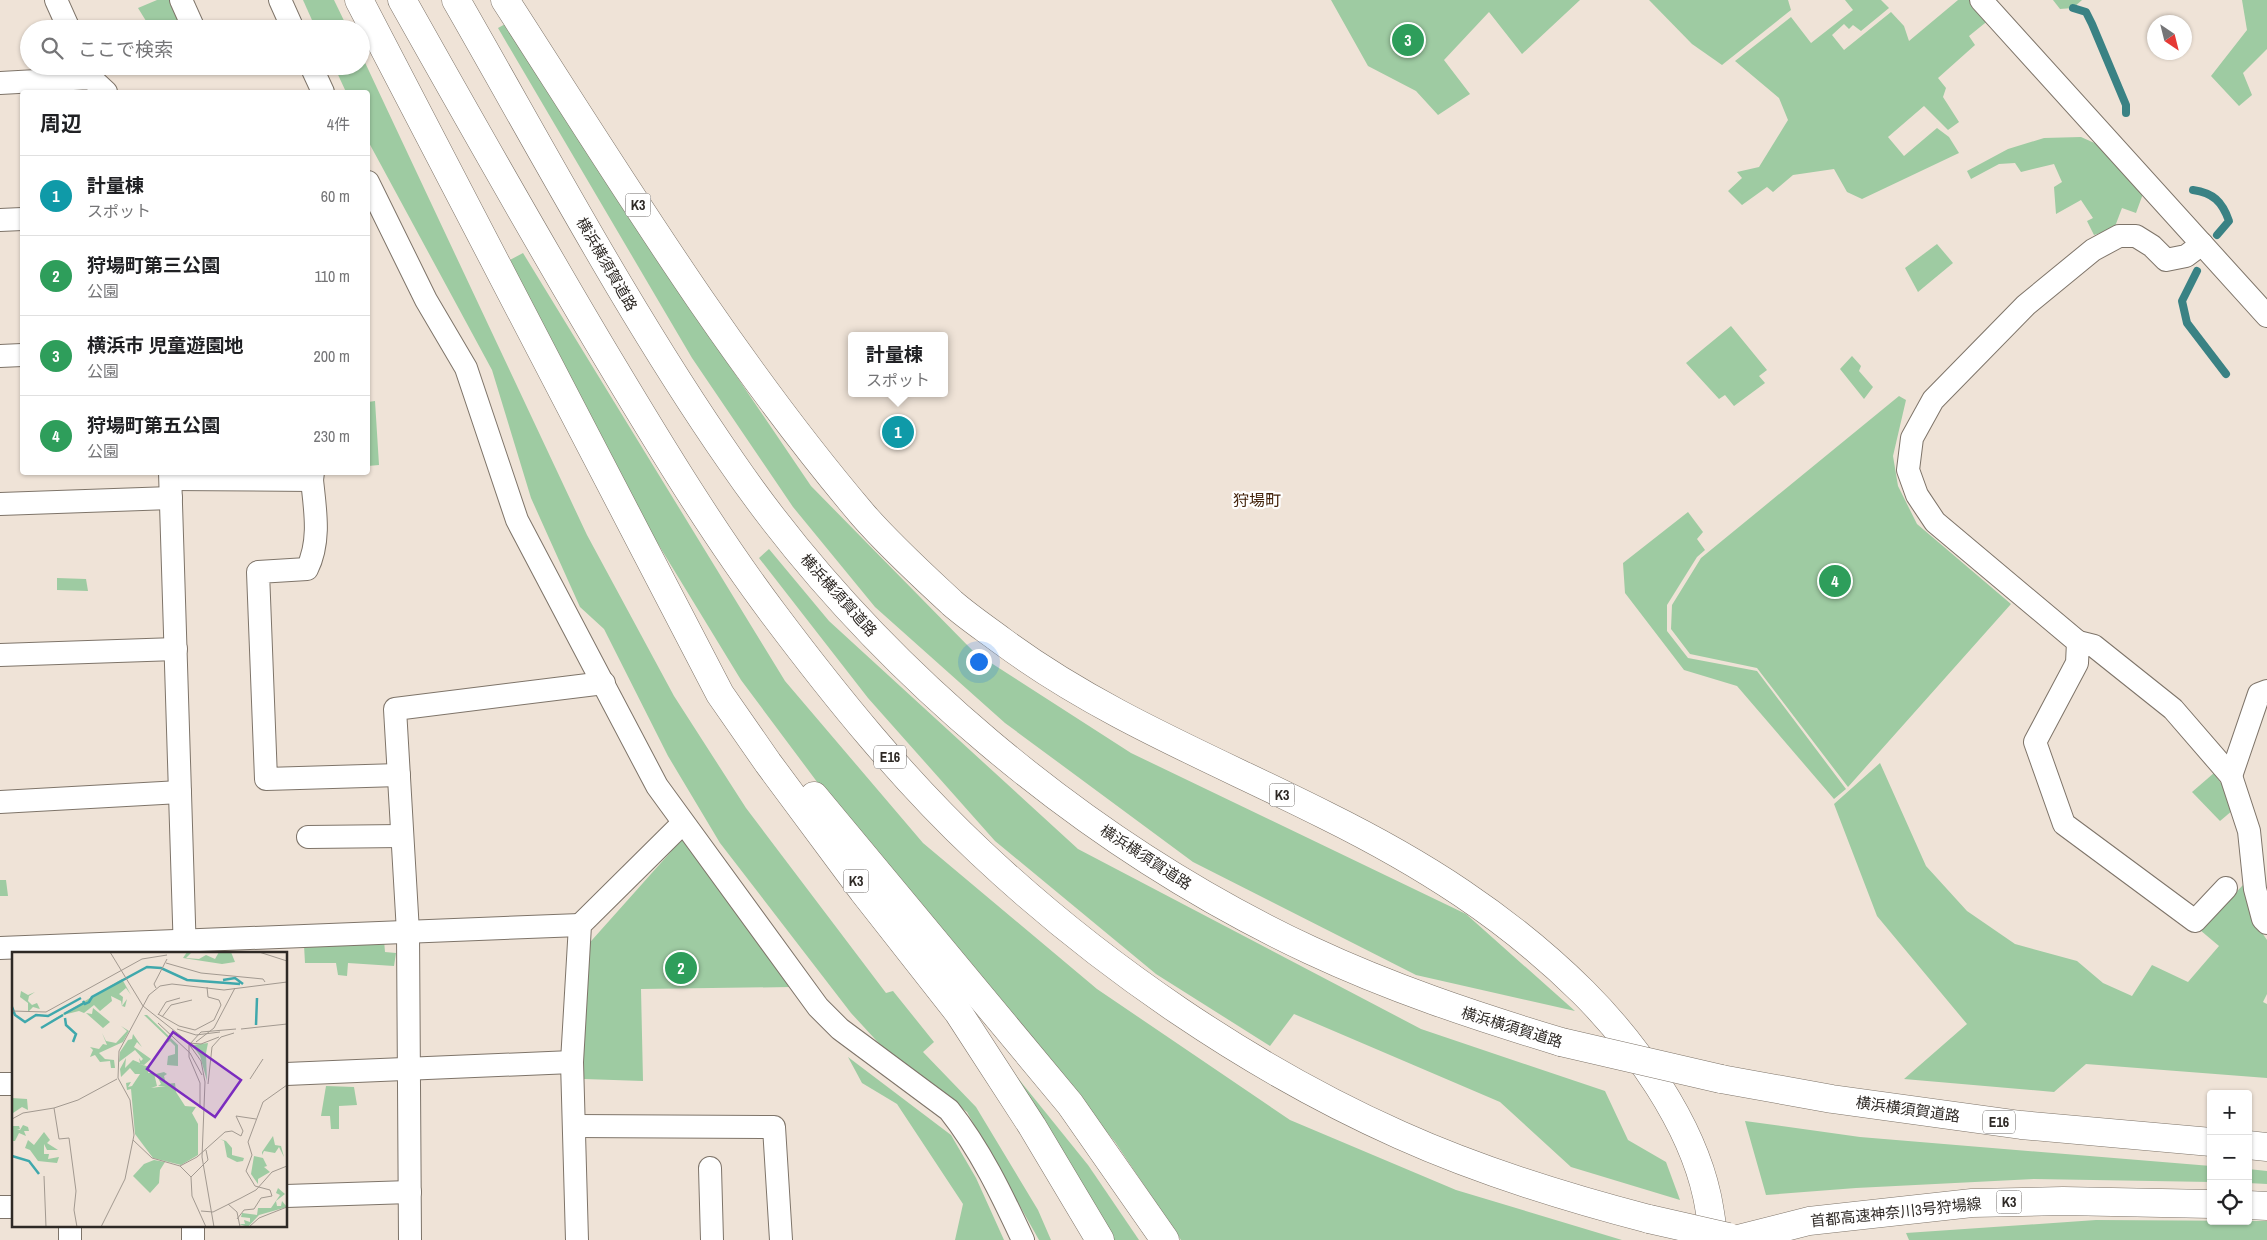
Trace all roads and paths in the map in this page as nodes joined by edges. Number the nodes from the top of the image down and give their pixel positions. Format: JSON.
{"nodes":[{"id":1,"x":56,"y":0,"type":"edge"},
{"id":2,"x":181,"y":0,"type":"edge"},
{"id":3,"x":280,"y":0,"type":"edge"},
{"id":4,"x":359,"y":0,"type":"edge"},
{"id":5,"x":402,"y":0,"type":"edge"},
{"id":6,"x":456,"y":0,"type":"edge"},
{"id":7,"x":505,"y":0,"type":"edge"},
{"id":8,"x":1982,"y":0,"type":"edge"},
{"id":9,"x":65,"y":20,"type":"edge"},
{"id":10,"x":190,"y":20,"type":"edge"},
{"id":11,"x":289,"y":20,"type":"edge"},
{"id":12,"x":369,"y":20,"type":"edge"},
{"id":13,"x":370,"y":21,"type":"edge"},
{"id":14,"x":316,"y":75,"type":"edge"},
{"id":15,"x":94,"y":79,"type":"edge"},
{"id":16,"x":0,"y":82,"type":"edge"},
{"id":17,"x":323,"y":90,"type":"edge"},
{"id":18,"x":370,"y":186,"type":"edge"},
{"id":19,"x":20,"y":219,"type":"edge"},
{"id":20,"x":0,"y":220,"type":"edge"},
{"id":21,"x":2202,"y":244,"type":"junction"},
{"id":22,"x":2267,"y":316,"type":"edge"},
{"id":23,"x":20,"y":355,"type":"edge"},
{"id":24,"x":0,"y":356,"type":"edge"},
{"id":25,"x":255,"y":476,"type":"edge"},
{"id":26,"x":312,"y":476,"type":"edge"},
{"id":27,"x":171,"y":483,"type":"edge"},
{"id":28,"x":0,"y":504,"type":"edge"},
{"id":29,"x":626,"y":514,"type":"junction"},
{"id":30,"x":2078,"y":642,"type":"junction"},
{"id":31,"x":176,"y":649,"type":"junction"},
{"id":32,"x":0,"y":655,"type":"edge"},
{"id":33,"x":604,"y":683,"type":"junction"},
{"id":34,"x":2267,"y":691,"type":"edge"},
{"id":35,"x":399,"y":774,"type":"junction"},
{"id":36,"x":2231,"y":776,"type":"junction"},
{"id":37,"x":180,"y":792,"type":"junction"},
{"id":38,"x":0,"y":802,"type":"edge"},
{"id":39,"x":683,"y":823,"type":"junction"},
{"id":40,"x":402,"y":836,"type":"junction"},
{"id":41,"x":308,"y":837,"type":"dead end"},
{"id":42,"x":2226,"y":888,"type":"dead end"},
{"id":43,"x":2267,"y":923,"type":"edge"},
{"id":44,"x":580,"y":925,"type":"junction"},
{"id":45,"x":408,"y":932,"type":"junction"},
{"id":46,"x":185,"y":947,"type":"edge"},
{"id":47,"x":0,"y":948,"type":"edge"},
{"id":48,"x":572,"y":1062,"type":"junction"},
{"id":49,"x":408,"y":1069,"type":"junction"},
{"id":50,"x":288,"y":1074,"type":"edge"},
{"id":51,"x":574,"y":1126,"type":"junction"},
{"id":52,"x":2207,"y":1142,"type":"edge"},
{"id":53,"x":2252,"y":1145,"type":"edge"},
{"id":54,"x":2267,"y":1147,"type":"edge"},
{"id":55,"x":710,"y":1168,"type":"dead end"},
{"id":56,"x":410,"y":1192,"type":"junction"},
{"id":57,"x":1707,"y":1193,"type":"junction"},
{"id":58,"x":288,"y":1196,"type":"edge"},
{"id":59,"x":2207,"y":1204,"type":"edge"},
{"id":60,"x":2252,"y":1205,"type":"edge"},
{"id":61,"x":2267,"y":1206,"type":"edge"},
{"id":62,"x":1804,"y":1231,"type":"edge"},
{"id":63,"x":410,"y":1240,"type":"edge"},
{"id":64,"x":577,"y":1240,"type":"edge"},
{"id":65,"x":712,"y":1240,"type":"edge"},
{"id":66,"x":781,"y":1240,"type":"edge"},
{"id":67,"x":1024,"y":1240,"type":"edge"},
{"id":68,"x":1100,"y":1240,"type":"edge"},
{"id":69,"x":1165,"y":1240,"type":"edge"},
{"id":70,"x":1714,"y":1240,"type":"edge"},
{"id":71,"x":1724,"y":1240,"type":"edge"},
{"id":72,"x":1734,"y":1240,"type":"edge"},
{"id":73,"x":1741,"y":1240,"type":"edge"}],
"edges":[{"from":1,"to":9,"type":"street"},
{"from":2,"to":10,"type":"street"},
{"from":3,"to":11,"type":"street"},
{"from":4,"to":12,"type":"highway"},
{"from":5,"to":73,"type":"highway","number":"E16","bridge":true},
{"from":6,"to":52,"type":"highway","name":"横浜横須賀道路","number":"E16","bridge":true},
{"from":7,"to":57,"type":"highway","number":"K3"},
{"from":8,"to":21,"type":"street"},
{"from":13,"to":29,"type":"highway"},
{"from":14,"to":17,"type":"street"},
{"from":15,"to":16,"type":"street"},
{"from":18,"to":33,"type":"street"},
{"from":19,"to":20,"type":"street"},
{"from":21,"to":22,"type":"street"},
{"from":21,"to":30,"type":"street"},
{"from":23,"to":24,"type":"street"},
{"from":25,"to":26,"type":"street"},
{"from":25,"to":27,"type":"street"},
{"from":26,"to":35,"type":"street"},
{"from":27,"to":28,"type":"street"},
{"from":27,"to":31,"type":"street"},
{"from":29,"to":68,"type":"highway","number":"K3"},
{"from":29,"to":69,"type":"highway"},
{"from":30,"to":36,"type":"street"},
{"from":30,"to":42,"type":"street"},
{"from":31,"to":32,"type":"street"},
{"from":31,"to":37,"type":"street"},
{"from":33,"to":35,"type":"street"},
{"from":33,"to":39,"type":"street"},
{"from":34,"to":36,"type":"street"},
{"from":35,"to":40,"type":"street"},
{"from":36,"to":43,"type":"street"},
{"from":37,"to":38,"type":"street"},
{"from":37,"to":46,"type":"street"},
{"from":39,"to":44,"type":"street"},
{"from":39,"to":67,"type":"street"},
{"from":40,"to":41,"type":"street"},
{"from":40,"to":45,"type":"street"},
{"from":44,"to":45,"type":"street"},
{"from":44,"to":48,"type":"street"},
{"from":45,"to":46,"type":"street"},
{"from":45,"to":49,"type":"street"},
{"from":46,"to":47,"type":"street"},
{"from":48,"to":49,"type":"street"},
{"from":48,"to":51,"type":"street"},
{"from":49,"to":50,"type":"street"},
{"from":49,"to":56,"type":"street"},
{"from":51,"to":64,"type":"street"},
{"from":51,"to":66,"type":"street"},
{"from":53,"to":54,"type":"highway"},
{"from":55,"to":65,"type":"street"},
{"from":56,"to":58,"type":"street"},
{"from":56,"to":63,"type":"street"},
{"from":57,"to":70,"type":"highway","number":"K3"},
{"from":57,"to":71,"type":"highway"},
{"from":59,"to":62,"type":"highway","name":"首都高速神奈川3号狩場線","number":"K3"},
{"from":60,"to":61,"type":"highway"},
{"from":62,"to":72,"type":"highway","name":"首都高速神奈川3号狩場線","number":"K3"}]}
